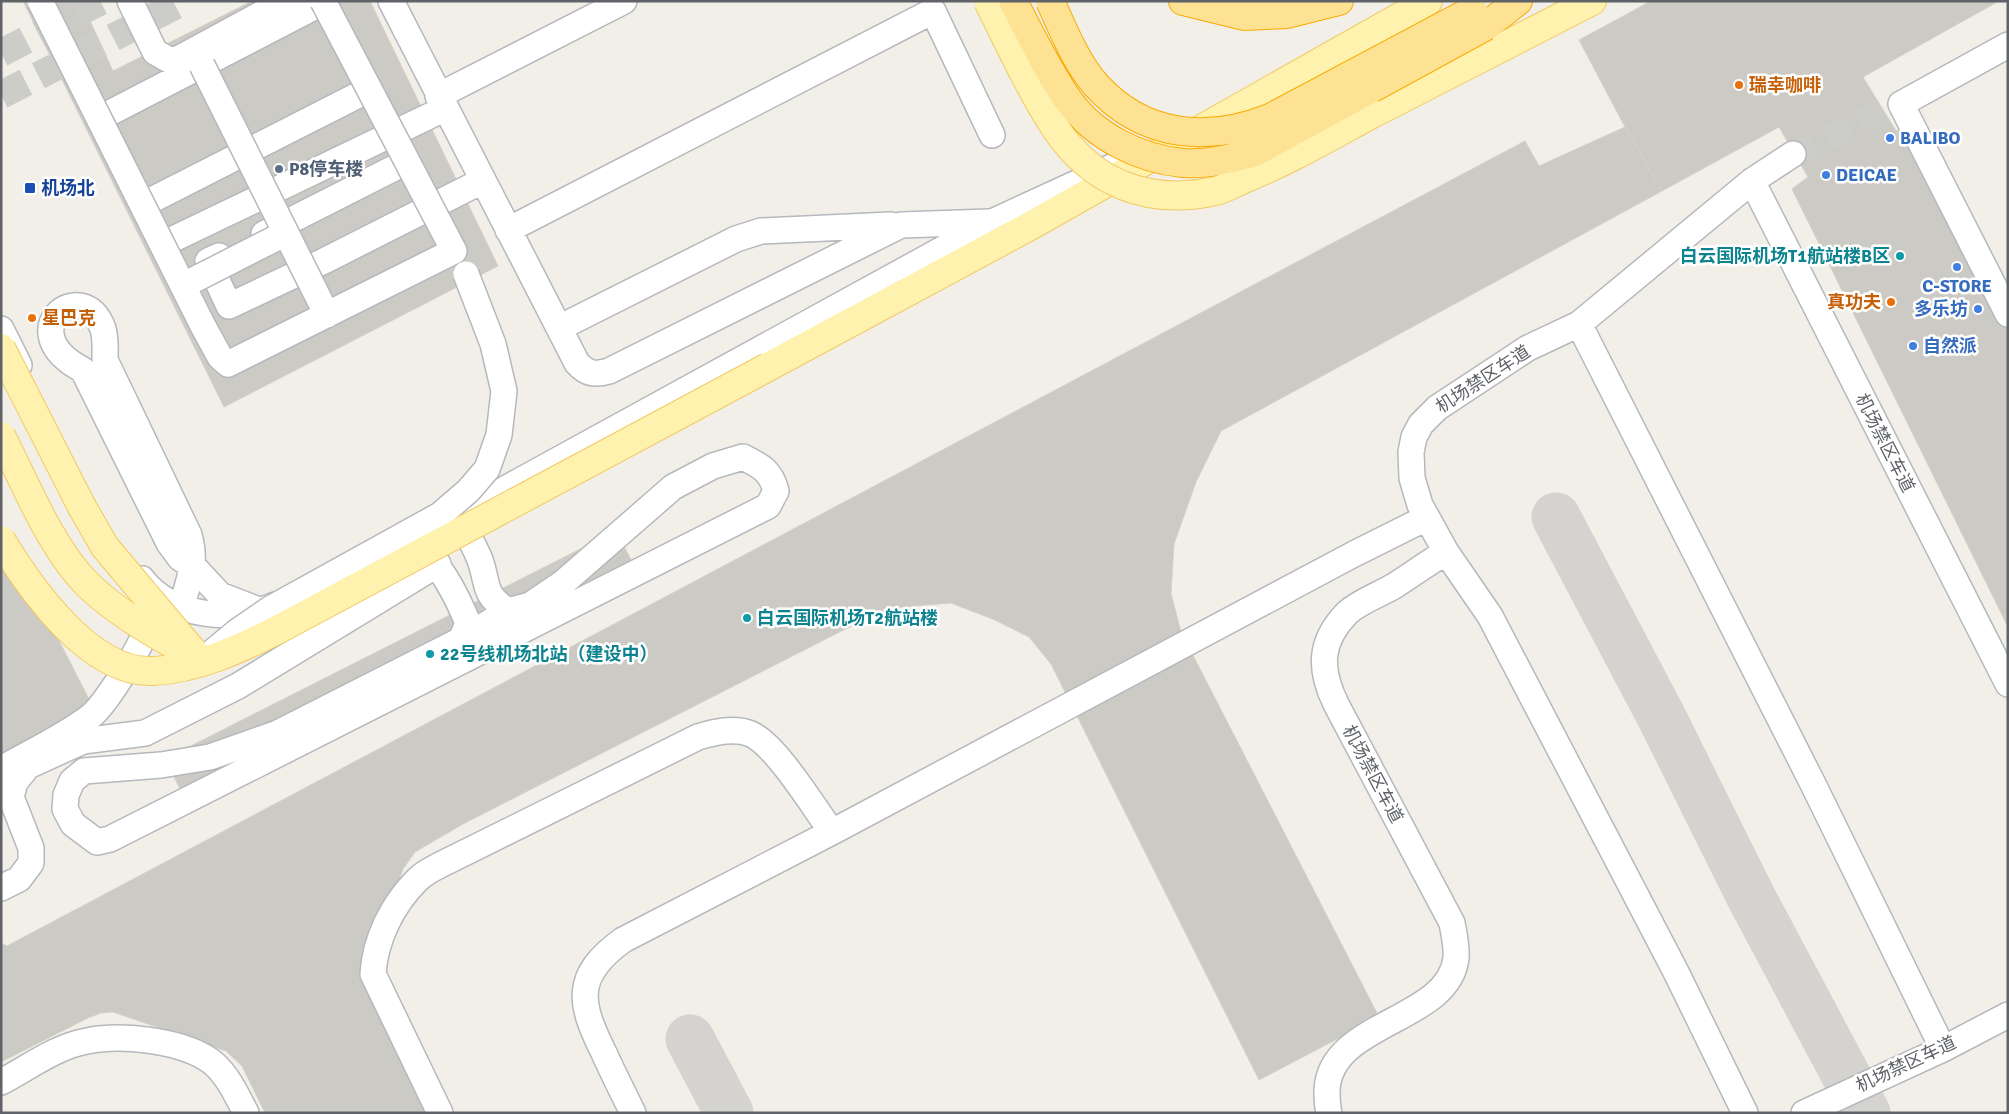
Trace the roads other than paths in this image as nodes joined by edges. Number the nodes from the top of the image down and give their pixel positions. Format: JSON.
{"nodes":[{"id":1,"x":40,"y":1,"type":"edge"},
{"id":2,"x":130,"y":1,"type":"edge"},
{"id":3,"x":285,"y":1,"type":"edge"},
{"id":4,"x":391,"y":1,"type":"edge"},
{"id":5,"x":624,"y":1,"type":"edge"},
{"id":6,"x":988,"y":1,"type":"edge"},
{"id":7,"x":1013,"y":1,"type":"edge"},
{"id":8,"x":1050,"y":1,"type":"edge"},
{"id":9,"x":1183,"y":1,"type":"edge"},
{"id":10,"x":1339,"y":1,"type":"edge"},
{"id":11,"x":1428,"y":1,"type":"edge"},
{"id":12,"x":1518,"y":1,"type":"edge"},
{"id":13,"x":1531,"y":1,"type":"edge"},
{"id":14,"x":1592,"y":1,"type":"edge"},
{"id":15,"x":323,"y":2,"type":"edge"},
{"id":16,"x":931,"y":6,"type":"edge"},
{"id":17,"x":1483,"y":12,"type":"edge"},
{"id":18,"x":2008,"y":45,"type":"edge"},
{"id":19,"x":202,"y":65,"type":"junction"},
{"id":20,"x":368,"y":90,"type":"junction"},
{"id":21,"x":441,"y":102,"type":"junction"},
{"id":22,"x":100,"y":118,"type":"junction"},
{"id":23,"x":1218,"y":120,"type":"junction"},
{"id":24,"x":992,"y":135,"type":"dead end"},
{"id":25,"x":245,"y":153,"type":"junction"},
{"id":26,"x":1793,"y":154,"type":"tunnel mouth"},
{"id":27,"x":406,"y":162,"type":"junction"},
{"id":28,"x":482,"y":181,"type":"junction"},
{"id":29,"x":1752,"y":181,"type":"junction"},
{"id":30,"x":267,"y":196,"type":"junction"},
{"id":31,"x":144,"y":204,"type":"junction"},
{"id":32,"x":432,"y":210,"type":"junction"},
{"id":33,"x":992,"y":222,"type":"junction"},
{"id":34,"x":901,"y":225,"type":"junction"},
{"id":35,"x":508,"y":230,"type":"junction"},
{"id":36,"x":286,"y":234,"type":"junction"},
{"id":37,"x":164,"y":244,"type":"junction"},
{"id":38,"x":454,"y":250,"type":"junction"},
{"id":39,"x":308,"y":276,"type":"junction"},
{"id":40,"x":184,"y":286,"type":"junction"},
{"id":41,"x":2008,"y":314,"type":"edge"},
{"id":42,"x":327,"y":315,"type":"junction"},
{"id":43,"x":1579,"y":324,"type":"junction"},
{"id":44,"x":203,"y":326,"type":"junction"},
{"id":45,"x":559,"y":328,"type":"junction"},
{"id":46,"x":1,"y":329,"type":"edge"},
{"id":47,"x":1,"y":348,"type":"edge"},
{"id":48,"x":1,"y":436,"type":"edge"},
{"id":49,"x":457,"y":514,"type":"junction"},
{"id":50,"x":1426,"y":518,"type":"junction"},
{"id":51,"x":416,"y":538,"type":"junction"},
{"id":52,"x":1,"y":540,"type":"edge"},
{"id":53,"x":1446,"y":552,"type":"junction"},
{"id":54,"x":438,"y":564,"type":"junction"},
{"id":55,"x":193,"y":566,"type":"junction"},
{"id":56,"x":151,"y":590,"type":"junction"},
{"id":57,"x":181,"y":608,"type":"junction"},
{"id":58,"x":261,"y":611,"type":"junction"},
{"id":59,"x":508,"y":611,"type":"junction"},
{"id":60,"x":461,"y":640,"type":"junction"},
{"id":61,"x":201,"y":661,"type":"junction"},
{"id":62,"x":2008,"y":684,"type":"edge"},
{"id":63,"x":1,"y":769,"type":"edge"},
{"id":64,"x":832,"y":832,"type":"junction"},
{"id":65,"x":1,"y":888,"type":"edge"},
{"id":66,"x":2008,"y":1015,"type":"edge"},
{"id":67,"x":1943,"y":1049,"type":"junction"},
{"id":68,"x":1,"y":1082,"type":"edge"},
{"id":69,"x":246,"y":1113,"type":"edge"},
{"id":70,"x":440,"y":1113,"type":"edge"},
{"id":71,"x":633,"y":1113,"type":"edge"},
{"id":72,"x":1329,"y":1113,"type":"edge"},
{"id":73,"x":1745,"y":1113,"type":"edge"},
{"id":74,"x":1804,"y":1113,"type":"edge"}],
"edges":[{"from":1,"to":22,"type":"street","bridge":true},
{"from":2,"to":3,"type":"street"},
{"from":4,"to":21,"type":"street"},
{"from":5,"to":21,"type":"street"},
{"from":6,"to":14,"type":"main road","bridge":true},
{"from":7,"to":17,"type":"highway","bridge":true},
{"from":8,"to":17,"type":"highway","bridge":true},
{"from":9,"to":10,"type":"highway"},
{"from":11,"to":23,"type":"main road"},
{"from":12,"to":17,"type":"highway"},
{"from":13,"to":17,"type":"main road"},
{"from":15,"to":19,"type":"street"},
{"from":15,"to":20,"type":"street","bridge":true},
{"from":16,"to":24,"type":"street"},
{"from":16,"to":35,"type":"street"},
{"from":18,"to":41,"type":"street"},
{"from":19,"to":22,"type":"street"},
{"from":19,"to":25,"type":"street","bridge":true},
{"from":20,"to":25,"type":"street"},
{"from":20,"to":27,"type":"street","bridge":true},
{"from":21,"to":28,"type":"street"},
{"from":21,"to":30,"type":"street"},
{"from":22,"to":31,"type":"street","bridge":true},
{"from":23,"to":33,"type":"street"},
{"from":23,"to":61,"type":"main road","bridge":true},
{"from":25,"to":30,"type":"street","bridge":true},
{"from":25,"to":31,"type":"street"},
{"from":26,"to":29,"type":"street"},
{"from":27,"to":28,"type":"street"},
{"from":27,"to":32,"type":"street","bridge":true},
{"from":28,"to":35,"type":"street"},
{"from":29,"to":43,"type":"street","name":"机场禁区车道"},
{"from":29,"to":62,"type":"street","name":"机场禁区车道"},
{"from":30,"to":36,"type":"street","bridge":true},
{"from":30,"to":37,"type":"street"},
{"from":31,"to":37,"type":"street","bridge":true},
{"from":32,"to":38,"type":"street","bridge":true},
{"from":32,"to":39,"type":"street"},
{"from":33,"to":34,"type":"street"},
{"from":33,"to":49,"type":"street"},
{"from":34,"to":45,"type":"street"},
{"from":34,"to":45,"type":"street"},
{"from":35,"to":45,"type":"street"},
{"from":36,"to":39,"type":"street","bridge":true},
{"from":36,"to":40,"type":"street","bridge":true},
{"from":37,"to":40,"type":"street","bridge":true},
{"from":38,"to":42,"type":"street","bridge":true},
{"from":38,"to":61,"type":"street","bridge":true},
{"from":39,"to":42,"type":"street","bridge":true},
{"from":39,"to":44,"type":"street"},
{"from":40,"to":44,"type":"street","bridge":true},
{"from":42,"to":44,"type":"street","bridge":true},
{"from":43,"to":50,"type":"street","name":"机场禁区车道"},
{"from":43,"to":67,"type":"street"},
{"from":46,"to":56,"type":"street"},
{"from":47,"to":61,"type":"main road","bridge":true},
{"from":48,"to":61,"type":"main road","bridge":true},
{"from":49,"to":51,"type":"street"},
{"from":49,"to":59,"type":"street"},
{"from":50,"to":53,"type":"street","name":"机场禁区车道"},
{"from":50,"to":64,"type":"street"},
{"from":51,"to":54,"type":"street"},
{"from":51,"to":58,"type":"street"},
{"from":52,"to":61,"type":"main road","bridge":true},
{"from":53,"to":72,"type":"street","name":"机场禁区车道"},
{"from":53,"to":73,"type":"street"},
{"from":54,"to":60,"type":"street"},
{"from":54,"to":65,"type":"street"},
{"from":55,"to":55,"type":"street"},
{"from":55,"to":57,"type":"street"},
{"from":55,"to":58,"type":"street"},
{"from":56,"to":57,"type":"street"},
{"from":56,"to":63,"type":"street"},
{"from":57,"to":58,"type":"street"},
{"from":59,"to":60,"type":"street"},
{"from":59,"to":60,"type":"street"},
{"from":64,"to":70,"type":"street"},
{"from":64,"to":71,"type":"street"},
{"from":66,"to":67,"type":"street","name":"机场禁区车道"},
{"from":67,"to":74,"type":"street","name":"机场禁区车道"},
{"from":68,"to":69,"type":"street"}]}
